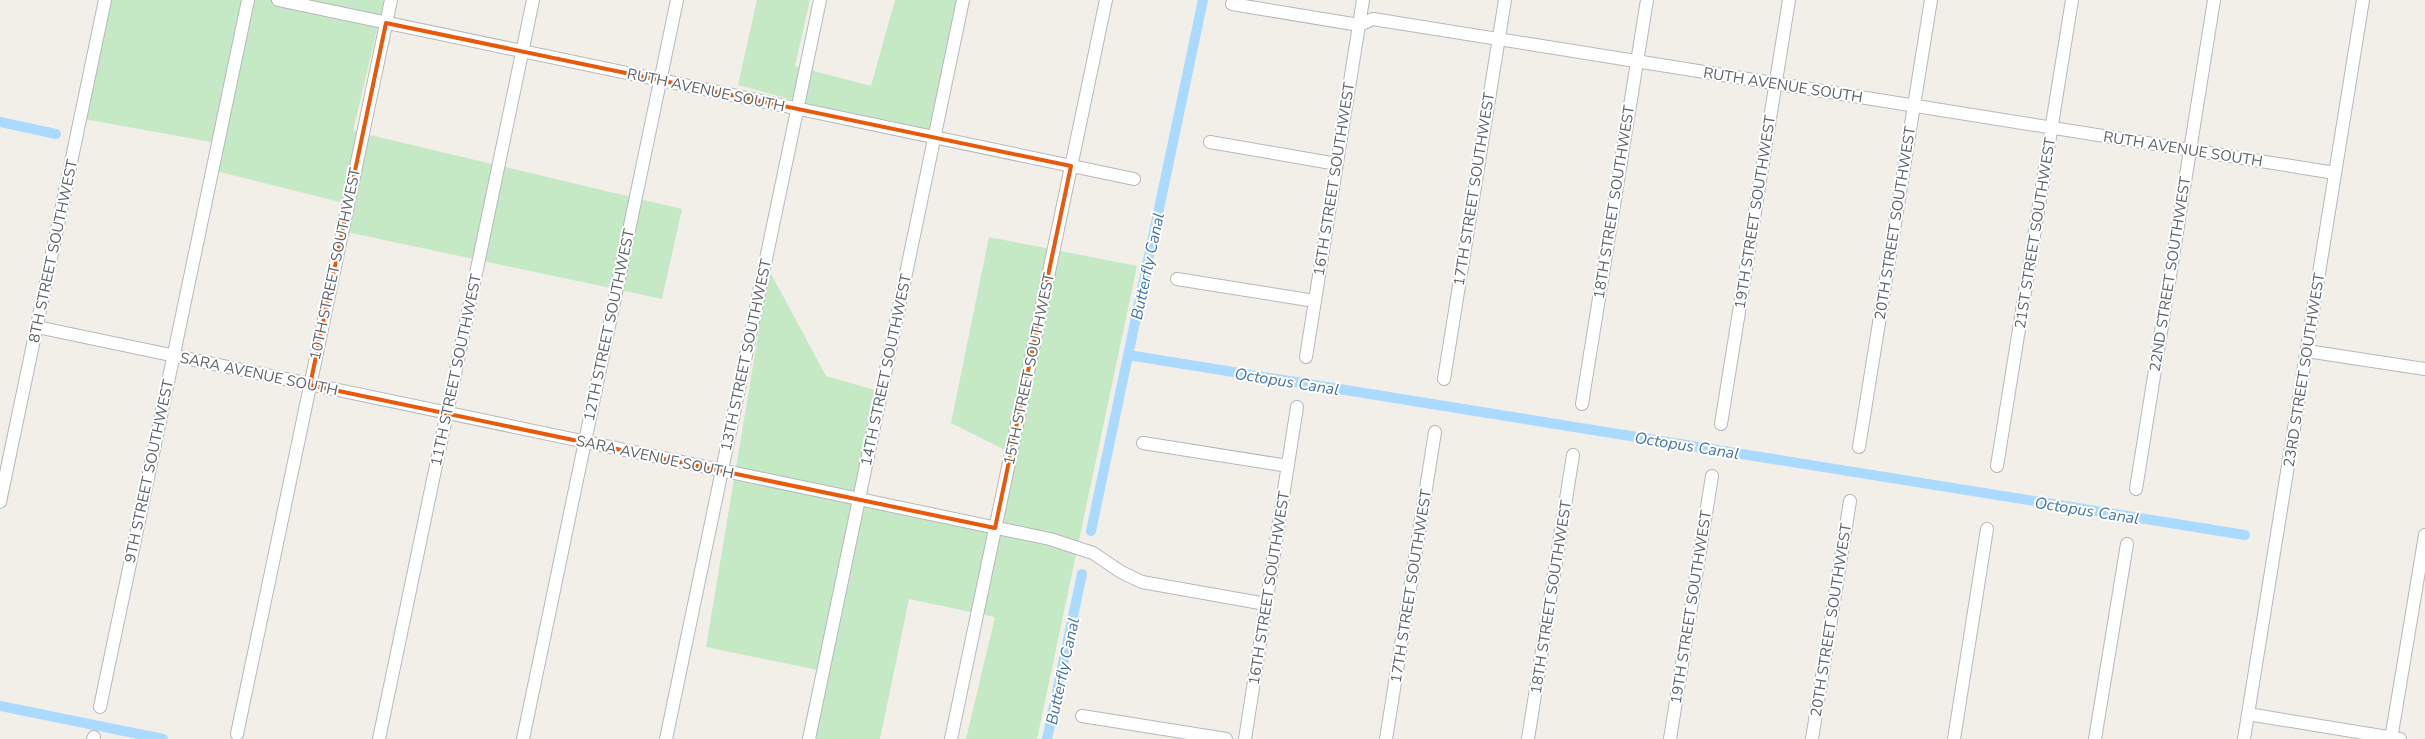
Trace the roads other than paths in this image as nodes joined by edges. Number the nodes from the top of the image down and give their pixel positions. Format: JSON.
{"nodes":[{"id":1,"x":105,"y":0,"type":"edge"},
{"id":2,"x":248,"y":0,"type":"edge"},
{"id":3,"x":278,"y":0,"type":"edge"},
{"id":4,"x":391,"y":0,"type":"edge"},
{"id":5,"x":533,"y":0,"type":"edge"},
{"id":6,"x":677,"y":0,"type":"edge"},
{"id":7,"x":820,"y":0,"type":"edge"},
{"id":8,"x":963,"y":0,"type":"edge"},
{"id":9,"x":1106,"y":0,"type":"edge"},
{"id":10,"x":1363,"y":0,"type":"edge"},
{"id":11,"x":1505,"y":0,"type":"edge"},
{"id":12,"x":1646,"y":0,"type":"edge"},
{"id":13,"x":1789,"y":0,"type":"edge"},
{"id":14,"x":1931,"y":0,"type":"edge"},
{"id":15,"x":2072,"y":0,"type":"edge"},
{"id":16,"x":2214,"y":0,"type":"edge"},
{"id":17,"x":2362,"y":0,"type":"edge"},
{"id":18,"x":1232,"y":4,"type":"dead end"},
{"id":19,"x":386,"y":23,"type":"junction"},
{"id":20,"x":1359,"y":25,"type":"junction"},
{"id":21,"x":1498,"y":39,"type":"junction"},
{"id":22,"x":523,"y":51,"type":"junction"},
{"id":23,"x":1637,"y":61,"type":"junction"},
{"id":24,"x":660,"y":80,"type":"junction"},
{"id":25,"x":1776,"y":84,"type":"junction"},
{"id":26,"x":1914,"y":106,"type":"junction"},
{"id":27,"x":797,"y":109,"type":"junction"},
{"id":28,"x":2052,"y":128,"type":"junction"},
{"id":29,"x":935,"y":137,"type":"junction"},
{"id":30,"x":1210,"y":142,"type":"dead end"},
{"id":31,"x":2190,"y":150,"type":"junction"},
{"id":32,"x":1337,"y":164,"type":"junction"},
{"id":33,"x":1071,"y":166,"type":"junction"},
{"id":34,"x":2334,"y":173,"type":"junction"},
{"id":35,"x":1134,"y":179,"type":"dead end"},
{"id":36,"x":1177,"y":279,"type":"dead end"},
{"id":37,"x":1315,"y":302,"type":"junction"},
{"id":38,"x":37,"y":328,"type":"junction"},
{"id":39,"x":2307,"y":351,"type":"junction"},
{"id":40,"x":174,"y":356,"type":"junction"},
{"id":41,"x":1306,"y":358,"type":"dead end"},
{"id":42,"x":2425,"y":369,"type":"edge"},
{"id":43,"x":1444,"y":379,"type":"dead end"},
{"id":44,"x":310,"y":385,"type":"junction"},
{"id":45,"x":1582,"y":404,"type":"dead end"},
{"id":46,"x":1298,"y":407,"type":"dead end"},
{"id":47,"x":447,"y":414,"type":"junction"},
{"id":48,"x":1721,"y":424,"type":"dead end"},
{"id":49,"x":1435,"y":432,"type":"dead end"},
{"id":50,"x":584,"y":442,"type":"junction"},
{"id":51,"x":1143,"y":443,"type":"dead end"},
{"id":52,"x":1859,"y":447,"type":"dead end"},
{"id":53,"x":1573,"y":456,"type":"dead end"},
{"id":54,"x":1288,"y":466,"type":"junction"},
{"id":55,"x":1997,"y":466,"type":"dead end"},
{"id":56,"x":722,"y":471,"type":"junction"},
{"id":57,"x":1712,"y":476,"type":"dead end"},
{"id":58,"x":2136,"y":489,"type":"dead end"},
{"id":59,"x":0,"y":499,"type":"edge"},
{"id":60,"x":858,"y":500,"type":"junction"},
{"id":61,"x":1850,"y":501,"type":"dead end"},
{"id":62,"x":995,"y":528,"type":"junction"},
{"id":63,"x":1988,"y":529,"type":"dead end"},
{"id":64,"x":2425,"y":535,"type":"edge"},
{"id":65,"x":2127,"y":544,"type":"dead end"},
{"id":66,"x":1266,"y":604,"type":"junction"},
{"id":67,"x":100,"y":707,"type":"dead end"},
{"id":68,"x":2248,"y":714,"type":"junction"},
{"id":69,"x":1082,"y":716,"type":"dead end"},
{"id":70,"x":237,"y":734,"type":"dead end"},
{"id":71,"x":379,"y":739,"type":"edge"},
{"id":72,"x":523,"y":739,"type":"edge"},
{"id":73,"x":666,"y":739,"type":"edge"},
{"id":74,"x":809,"y":739,"type":"edge"},
{"id":75,"x":951,"y":739,"type":"edge"},
{"id":76,"x":1226,"y":739,"type":"edge"},
{"id":77,"x":1245,"y":739,"type":"edge"},
{"id":78,"x":1386,"y":739,"type":"edge"},
{"id":79,"x":1528,"y":739,"type":"edge"},
{"id":80,"x":1670,"y":739,"type":"edge"},
{"id":81,"x":1812,"y":739,"type":"edge"},
{"id":82,"x":1954,"y":739,"type":"edge"},
{"id":83,"x":2096,"y":739,"type":"edge"},
{"id":84,"x":2244,"y":739,"type":"edge"},
{"id":85,"x":2394,"y":739,"type":"edge"}],
"edges":[{"from":1,"to":38,"type":"street","name":"8TH STREET SOUTHWEST"},
{"from":2,"to":40,"type":"street","name":"9TH STREET SOUTHWEST"},
{"from":3,"to":19,"type":"street","name":"RUTH AVENUE SOUTH"},
{"from":4,"to":19,"type":"street","name":"10TH STREET SOUTHWEST"},
{"from":5,"to":22,"type":"street","name":"11TH STREET SOUTHWEST"},
{"from":6,"to":24,"type":"street","name":"12TH STREET SOUTHWEST"},
{"from":7,"to":27,"type":"street","name":"13TH STREET SOUTHWEST"},
{"from":8,"to":29,"type":"street","name":"14TH STREET SOUTHWEST"},
{"from":9,"to":33,"type":"street","name":"15TH STREET SOUTHWEST"},
{"from":10,"to":20,"type":"street","name":"16TH STREET SOUTHWEST"},
{"from":11,"to":21,"type":"street","name":"17TH STREET SOUTHWEST"},
{"from":12,"to":23,"type":"street","name":"18TH STREET SOUTHWEST"},
{"from":13,"to":25,"type":"street","name":"19TH STREET SOUTHWEST"},
{"from":14,"to":26,"type":"street","name":"20TH STREET SOUTHWEST"},
{"from":15,"to":28,"type":"street","name":"21ST STREET SOUTHWEST"},
{"from":16,"to":31,"type":"street","name":"22ND STREET SOUTHWEST"},
{"from":17,"to":34,"type":"street","name":"23RD STREET SOUTHWEST"},
{"from":18,"to":20,"type":"street","name":"RUTH AVENUE SOUTH"},
{"from":19,"to":22,"type":"street","name":"RUTH AVENUE SOUTH"},
{"from":19,"to":44,"type":"street","name":"10TH STREET SOUTHWEST"},
{"from":20,"to":21,"type":"street","name":"RUTH AVENUE SOUTH"},
{"from":20,"to":32,"type":"street","name":"16TH STREET SOUTHWEST"},
{"from":21,"to":23,"type":"street","name":"RUTH AVENUE SOUTH"},
{"from":21,"to":43,"type":"street","name":"17TH STREET SOUTHWEST"},
{"from":22,"to":24,"type":"street","name":"RUTH AVENUE SOUTH"},
{"from":22,"to":47,"type":"street","name":"11TH STREET SOUTHWEST"},
{"from":23,"to":25,"type":"street","name":"RUTH AVENUE SOUTH"},
{"from":23,"to":45,"type":"street","name":"18TH STREET SOUTHWEST"},
{"from":24,"to":27,"type":"street","name":"RUTH AVENUE SOUTH"},
{"from":24,"to":50,"type":"street","name":"12TH STREET SOUTHWEST"},
{"from":25,"to":26,"type":"street","name":"RUTH AVENUE SOUTH"},
{"from":25,"to":48,"type":"street","name":"19TH STREET SOUTHWEST"},
{"from":26,"to":28,"type":"street","name":"RUTH AVENUE SOUTH"},
{"from":26,"to":52,"type":"street","name":"20TH STREET SOUTHWEST"},
{"from":27,"to":29,"type":"street","name":"RUTH AVENUE SOUTH"},
{"from":27,"to":56,"type":"street","name":"13TH STREET SOUTHWEST"},
{"from":28,"to":31,"type":"street","name":"RUTH AVENUE SOUTH"},
{"from":28,"to":55,"type":"street","name":"21ST STREET SOUTHWEST"},
{"from":29,"to":33,"type":"street","name":"RUTH AVENUE SOUTH"},
{"from":29,"to":60,"type":"street","name":"14TH STREET SOUTHWEST"},
{"from":30,"to":32,"type":"street"},
{"from":31,"to":34,"type":"street","name":"RUTH AVENUE SOUTH"},
{"from":31,"to":58,"type":"street","name":"22ND STREET SOUTHWEST"},
{"from":32,"to":37,"type":"street","name":"16TH STREET SOUTHWEST"},
{"from":33,"to":35,"type":"street","name":"RUTH AVENUE SOUTH"},
{"from":33,"to":62,"type":"street","name":"15TH STREET SOUTHWEST"},
{"from":34,"to":39,"type":"street","name":"23RD STREET SOUTHWEST"},
{"from":36,"to":37,"type":"street"},
{"from":37,"to":41,"type":"street","name":"16TH STREET SOUTHWEST"},
{"from":38,"to":40,"type":"street","name":"SARA AVENUE SOUTH"},
{"from":38,"to":59,"type":"street","name":"8TH STREET SOUTHWEST"},
{"from":39,"to":42,"type":"street"},
{"from":39,"to":68,"type":"street","name":"23RD STREET SOUTHWEST"},
{"from":40,"to":44,"type":"street","name":"SARA AVENUE SOUTH"},
{"from":40,"to":67,"type":"street","name":"9TH STREET SOUTHWEST"},
{"from":44,"to":47,"type":"street","name":"SARA AVENUE SOUTH"},
{"from":44,"to":70,"type":"street","name":"10TH STREET SOUTHWEST"},
{"from":46,"to":54,"type":"street","name":"16TH STREET SOUTHWEST"},
{"from":47,"to":50,"type":"street","name":"SARA AVENUE SOUTH"},
{"from":47,"to":71,"type":"street","name":"11TH STREET SOUTHWEST"},
{"from":49,"to":78,"type":"street","name":"17TH STREET SOUTHWEST"},
{"from":50,"to":56,"type":"street","name":"SARA AVENUE SOUTH"},
{"from":50,"to":72,"type":"street","name":"12TH STREET SOUTHWEST"},
{"from":51,"to":54,"type":"street"},
{"from":53,"to":79,"type":"street","name":"18TH STREET SOUTHWEST"},
{"from":54,"to":66,"type":"street","name":"16TH STREET SOUTHWEST"},
{"from":56,"to":60,"type":"street","name":"SARA AVENUE SOUTH"},
{"from":56,"to":73,"type":"street","name":"13TH STREET SOUTHWEST"},
{"from":57,"to":80,"type":"street","name":"19TH STREET SOUTHWEST"},
{"from":60,"to":62,"type":"street","name":"SARA AVENUE SOUTH"},
{"from":60,"to":74,"type":"street","name":"14TH STREET SOUTHWEST"},
{"from":61,"to":81,"type":"street","name":"20TH STREET SOUTHWEST"},
{"from":62,"to":66,"type":"street","name":"SARA AVENUE SOUTH"},
{"from":62,"to":75,"type":"street","name":"15TH STREET SOUTHWEST"},
{"from":63,"to":82,"type":"street"},
{"from":64,"to":85,"type":"street"},
{"from":65,"to":83,"type":"street"},
{"from":66,"to":77,"type":"street","name":"16TH STREET SOUTHWEST"},
{"from":68,"to":84,"type":"street","name":"23RD STREET SOUTHWEST"},
{"from":68,"to":85,"type":"street"},
{"from":69,"to":76,"type":"street"}]}
